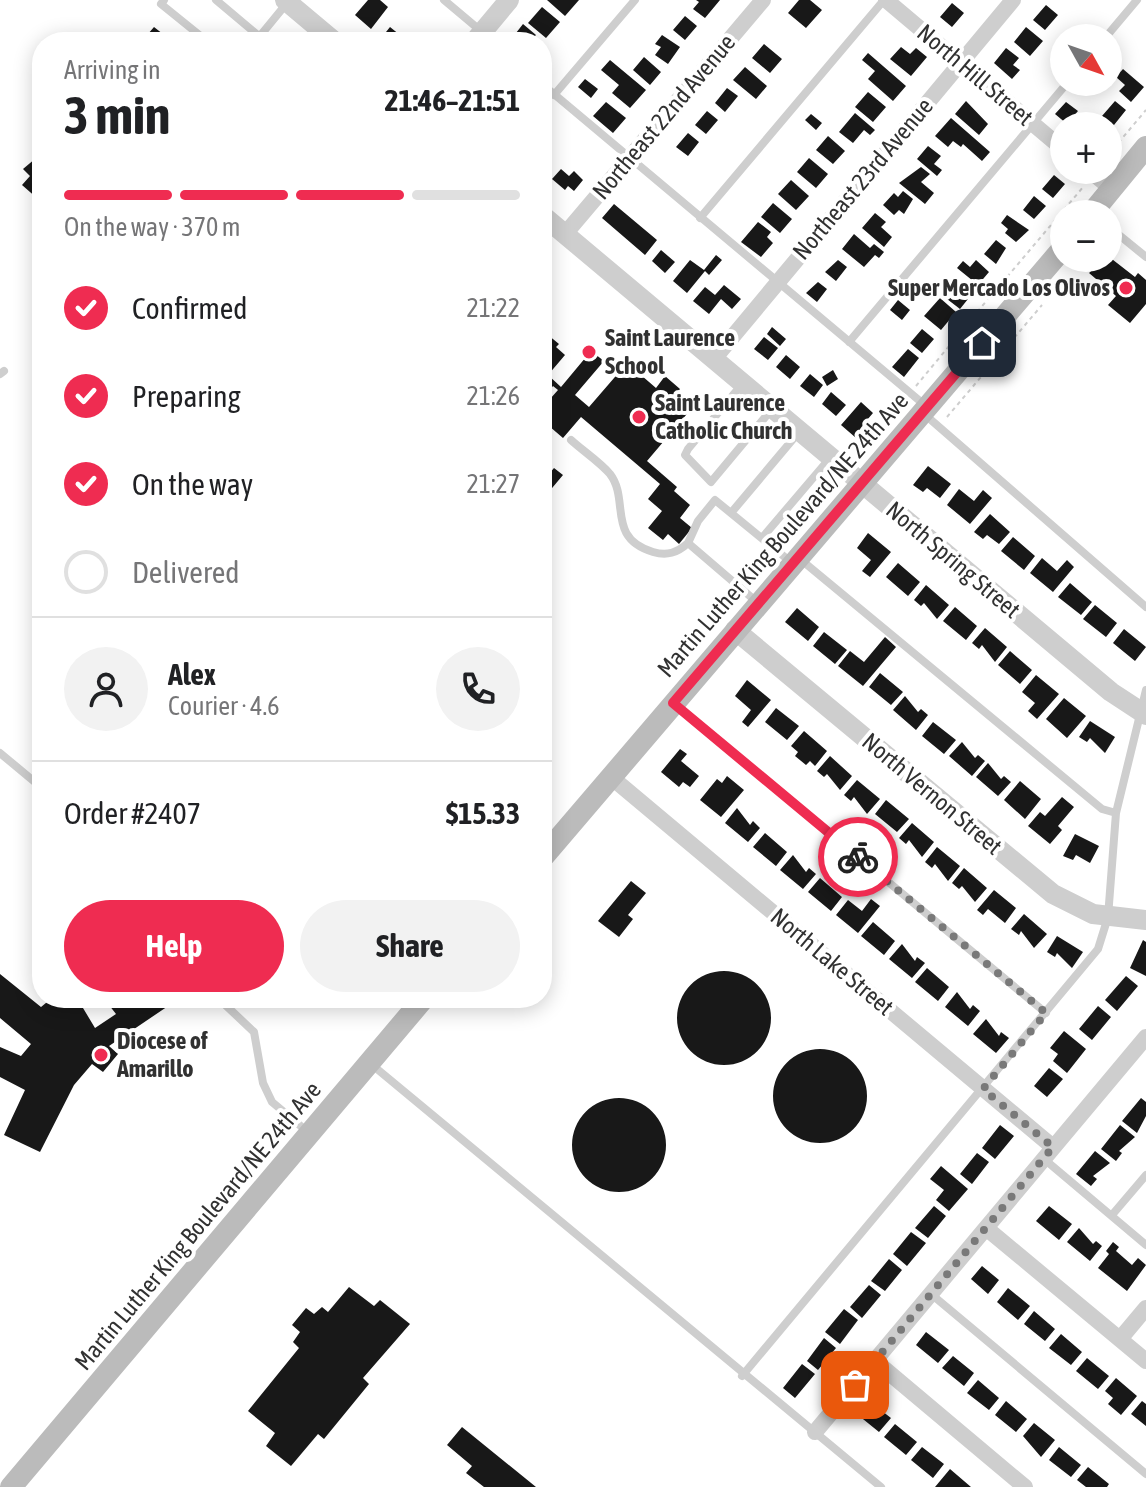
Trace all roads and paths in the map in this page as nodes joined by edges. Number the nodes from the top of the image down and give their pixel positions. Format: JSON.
{"nodes":[{"id":1,"x":164,"y":0,"type":"edge"},
{"id":2,"x":216,"y":0,"type":"edge"},
{"id":3,"x":444,"y":0,"type":"edge"},
{"id":4,"x":509,"y":0,"type":"edge"},
{"id":5,"x":635,"y":0,"type":"edge"},
{"id":6,"x":763,"y":0,"type":"edge"},
{"id":7,"x":885,"y":0,"type":"edge"},
{"id":8,"x":1013,"y":0,"type":"edge"},
{"id":9,"x":1137,"y":0,"type":"edge"},
{"id":10,"x":286,"y":1,"type":"edge"},
{"id":11,"x":1117,"y":24,"type":"edge"},
{"id":12,"x":196,"y":32,"type":"edge"},
{"id":13,"x":251,"y":32,"type":"edge"},
{"id":14,"x":265,"y":32,"type":"edge"},
{"id":15,"x":323,"y":32,"type":"edge"},
{"id":16,"x":476,"y":32,"type":"edge"},
{"id":17,"x":488,"y":32,"type":"edge"},
{"id":18,"x":960,"y":64,"type":"junction"},
{"id":19,"x":554,"y":95,"type":"joint"},
{"id":20,"x":1056,"y":96,"type":"edge"},
{"id":21,"x":1146,"y":110,"type":"edge"},
{"id":22,"x":1033,"y":124,"type":"junction"},
{"id":23,"x":1050,"y":138,"type":"edge"},
{"id":24,"x":1122,"y":138,"type":"edge"},
{"id":25,"x":1146,"y":147,"type":"edge"},
{"id":26,"x":628,"y":159,"type":"junction"},
{"id":27,"x":1081,"y":184,"type":"edge"},
{"id":28,"x":1100,"y":184,"type":"edge"},
{"id":29,"x":1112,"y":189,"type":"junction"},
{"id":30,"x":1106,"y":200,"type":"edge"},
{"id":31,"x":700,"y":218,"type":"junction"},
{"id":32,"x":552,"y":223,"type":"edge"},
{"id":33,"x":565,"y":234,"type":"junction"},
{"id":34,"x":1122,"y":238,"type":"edge"},
{"id":35,"x":1146,"y":257,"type":"edge"},
{"id":36,"x":1050,"y":263,"type":"edge"},
{"id":37,"x":1007,"y":277,"type":"dead end"},
{"id":38,"x":777,"y":282,"type":"junction"},
{"id":39,"x":988,"y":299,"type":"dead end"},
{"id":40,"x":1042,"y":305,"type":"dead end"},
{"id":41,"x":849,"y":342,"type":"junction"},
{"id":42,"x":714,"y":359,"type":"junction"},
{"id":43,"x":743,"y":383,"type":"junction"},
{"id":44,"x":773,"y":409,"type":"junction"},
{"id":45,"x":925,"y":410,"type":"junction"},
{"id":46,"x":799,"y":431,"type":"junction"},
{"id":47,"x":874,"y":436,"type":"dead end"},
{"id":48,"x":571,"y":440,"type":"dead end"},
{"id":49,"x":830,"y":457,"type":"junction"},
{"id":50,"x":711,"y":482,"type":"junction"},
{"id":51,"x":862,"y":484,"type":"junction"},
{"id":52,"x":715,"y":500,"type":"junction"},
{"id":53,"x":731,"y":513,"type":"junction"},
{"id":54,"x":762,"y":538,"type":"junction"},
{"id":55,"x":688,"y":543,"type":"junction"},
{"id":56,"x":795,"y":560,"type":"junction"},
{"id":57,"x":759,"y":603,"type":"junction"},
{"id":58,"x":1146,"y":607,"type":"edge"},
{"id":59,"x":735,"y":630,"type":"junction"},
{"id":60,"x":1146,"y":690,"type":"edge"},
{"id":61,"x":673,"y":703,"type":"junction"},
{"id":62,"x":1143,"y":713,"type":"edge"},
{"id":63,"x":0,"y":753,"type":"edge"},
{"id":64,"x":611,"y":777,"type":"junction"},
{"id":65,"x":32,"y":780,"type":"edge"},
{"id":66,"x":1116,"y":813,"type":"junction"},
{"id":67,"x":552,"y":846,"type":"edge"},
{"id":68,"x":1108,"y":917,"type":"junction"},
{"id":69,"x":1146,"y":920,"type":"edge"},
{"id":70,"x":229,"y":1008,"type":"edge"},
{"id":71,"x":416,"y":1008,"type":"edge"},
{"id":72,"x":1046,"y":1013,"type":"junction"},
{"id":73,"x":1146,"y":1037,"type":"edge"},
{"id":74,"x":370,"y":1063,"type":"junction"},
{"id":75,"x":983,"y":1089,"type":"junction"},
{"id":76,"x":310,"y":1133,"type":"junction"},
{"id":77,"x":1048,"y":1153,"type":"junction"},
{"id":78,"x":1146,"y":1175,"type":"edge"},
{"id":79,"x":1112,"y":1215,"type":"junction"},
{"id":80,"x":986,"y":1228,"type":"junction"},
{"id":81,"x":1146,"y":1245,"type":"edge"},
{"id":82,"x":931,"y":1294,"type":"junction"},
{"id":83,"x":1146,"y":1308,"type":"edge"},
{"id":84,"x":1120,"y":1339,"type":"junction"},
{"id":85,"x":875,"y":1361,"type":"junction"},
{"id":86,"x":1146,"y":1361,"type":"edge"},
{"id":87,"x":742,"y":1376,"type":"junction"},
{"id":88,"x":815,"y":1432,"type":"junction"},
{"id":89,"x":1146,"y":1474,"type":"edge"},
{"id":90,"x":11,"y":1487,"type":"edge"},
{"id":91,"x":881,"y":1487,"type":"edge"},
{"id":92,"x":1025,"y":1487,"type":"edge"}],
"edges":[{"from":1,"to":12,"type":"lane"},
{"from":2,"to":13,"type":"lane"},
{"from":3,"to":16,"type":"lane"},
{"from":4,"to":17,"type":"street"},
{"from":5,"to":19,"type":"lane"},
{"from":6,"to":26,"type":"street","name":"Northeast 22nd Avenue"},
{"from":7,"to":18,"type":"street","name":"North Hill Street"},
{"from":7,"to":31,"type":"lane"},
{"from":8,"to":18,"type":"street","name":"Northeast 23rd Avenue"},
{"from":9,"to":11,"type":"lane"},
{"from":10,"to":14,"type":"lane"},
{"from":10,"to":15,"type":"street"},
{"from":18,"to":22,"type":"street","name":"North Hill Street"},
{"from":18,"to":38,"type":"street","name":"Northeast 23rd Avenue"},
{"from":19,"to":26,"type":"lane"},
{"from":20,"to":22,"type":"lane"},
{"from":21,"to":24,"type":"path"},
{"from":22,"to":23,"type":"street","name":"North Hill Street"},
{"from":22,"to":41,"type":"lane"},
{"from":25,"to":29,"type":"main road"},
{"from":26,"to":31,"type":"lane"},
{"from":26,"to":33,"type":"street","name":"Northeast 22nd Avenue"},
{"from":27,"to":37,"type":"path"},
{"from":28,"to":29,"type":"street"},
{"from":29,"to":30,"type":"main road"},
{"from":31,"to":38,"type":"lane"},
{"from":32,"to":33,"type":"street","name":"North Spring Street"},
{"from":33,"to":42,"type":"street","name":"North Spring Street"},
{"from":34,"to":35,"type":"lane"},
{"from":36,"to":45,"type":"main road","name":"Martin Luther King Boulevard/NE 24th Ave"},
{"from":38,"to":41,"type":"lane"},
{"from":38,"to":42,"type":"street","name":"Northeast 23rd Avenue"},
{"from":39,"to":45,"type":"path"},
{"from":40,"to":45,"type":"path"},
{"from":41,"to":45,"type":"lane"},
{"from":42,"to":43,"type":"street","name":"North Spring Street"},
{"from":43,"to":44,"type":"street","name":"North Spring Street"},
{"from":43,"to":50,"type":"lane"},
{"from":44,"to":46,"type":"street","name":"North Spring Street"},
{"from":44,"to":50,"type":"lane"},
{"from":45,"to":47,"type":"path"},
{"from":45,"to":51,"type":"main road","name":"Martin Luther King Boulevard/NE 24th Ave"},
{"from":45,"to":58,"type":"lane"},
{"from":46,"to":49,"type":"street","name":"North Spring Street"},
{"from":46,"to":53,"type":"lane"},
{"from":48,"to":55,"type":"lane"},
{"from":49,"to":51,"type":"street","name":"North Spring Street"},
{"from":49,"to":54,"type":"lane"},
{"from":50,"to":52,"type":"lane"},
{"from":51,"to":56,"type":"main road","name":"Martin Luther King Boulevard/NE 24th Ave"},
{"from":51,"to":62,"type":"street","name":"North Spring Street"},
{"from":52,"to":53,"type":"lane"},
{"from":52,"to":55,"type":"lane"},
{"from":53,"to":54,"type":"lane"},
{"from":54,"to":56,"type":"lane"},
{"from":55,"to":57,"type":"lane"},
{"from":56,"to":57,"type":"main road","name":"Martin Luther King Boulevard/NE 24th Ave"},
{"from":56,"to":66,"type":"lane"},
{"from":57,"to":59,"type":"main road","name":"Martin Luther King Boulevard/NE 24th Ave"},
{"from":59,"to":61,"type":"main road","name":"Martin Luther King Boulevard/NE 24th Ave"},
{"from":59,"to":68,"type":"street","name":"North Vernon Street"},
{"from":60,"to":62,"type":"lane"},
{"from":61,"to":64,"type":"main road","name":"Martin Luther King Boulevard/NE 24th Ave"},
{"from":61,"to":72,"type":"lane"},
{"from":62,"to":66,"type":"lane"},
{"from":63,"to":65,"type":"lane"},
{"from":64,"to":67,"type":"main road","name":"Martin Luther King Boulevard/NE 24th Ave"},
{"from":64,"to":75,"type":"street","name":"North Lake Street"},
{"from":66,"to":68,"type":"lane"},
{"from":68,"to":69,"type":"street","name":"North Vernon Street"},
{"from":68,"to":72,"type":"lane"},
{"from":70,"to":76,"type":"lane"},
{"from":71,"to":74,"type":"main road","name":"Martin Luther King Boulevard/NE 24th Ave"},
{"from":72,"to":75,"type":"lane"},
{"from":73,"to":77,"type":"street"},
{"from":74,"to":76,"type":"main road","name":"Martin Luther King Boulevard/NE 24th Ave"},
{"from":74,"to":87,"type":"lane"},
{"from":75,"to":77,"type":"street","name":"North Lake Street"},
{"from":75,"to":87,"type":"lane"},
{"from":76,"to":90,"type":"main road","name":"Martin Luther King Boulevard/NE 24th Ave"},
{"from":77,"to":79,"type":"lane"},
{"from":77,"to":80,"type":"street"},
{"from":78,"to":79,"type":"lane"},
{"from":79,"to":81,"type":"lane"},
{"from":80,"to":82,"type":"street"},
{"from":80,"to":84,"type":"street"},
{"from":82,"to":85,"type":"street"},
{"from":82,"to":89,"type":"lane"},
{"from":83,"to":84,"type":"street"},
{"from":84,"to":86,"type":"street"},
{"from":85,"to":88,"type":"street"},
{"from":85,"to":92,"type":"street"},
{"from":87,"to":88,"type":"lane"},
{"from":88,"to":91,"type":"lane"}]}
